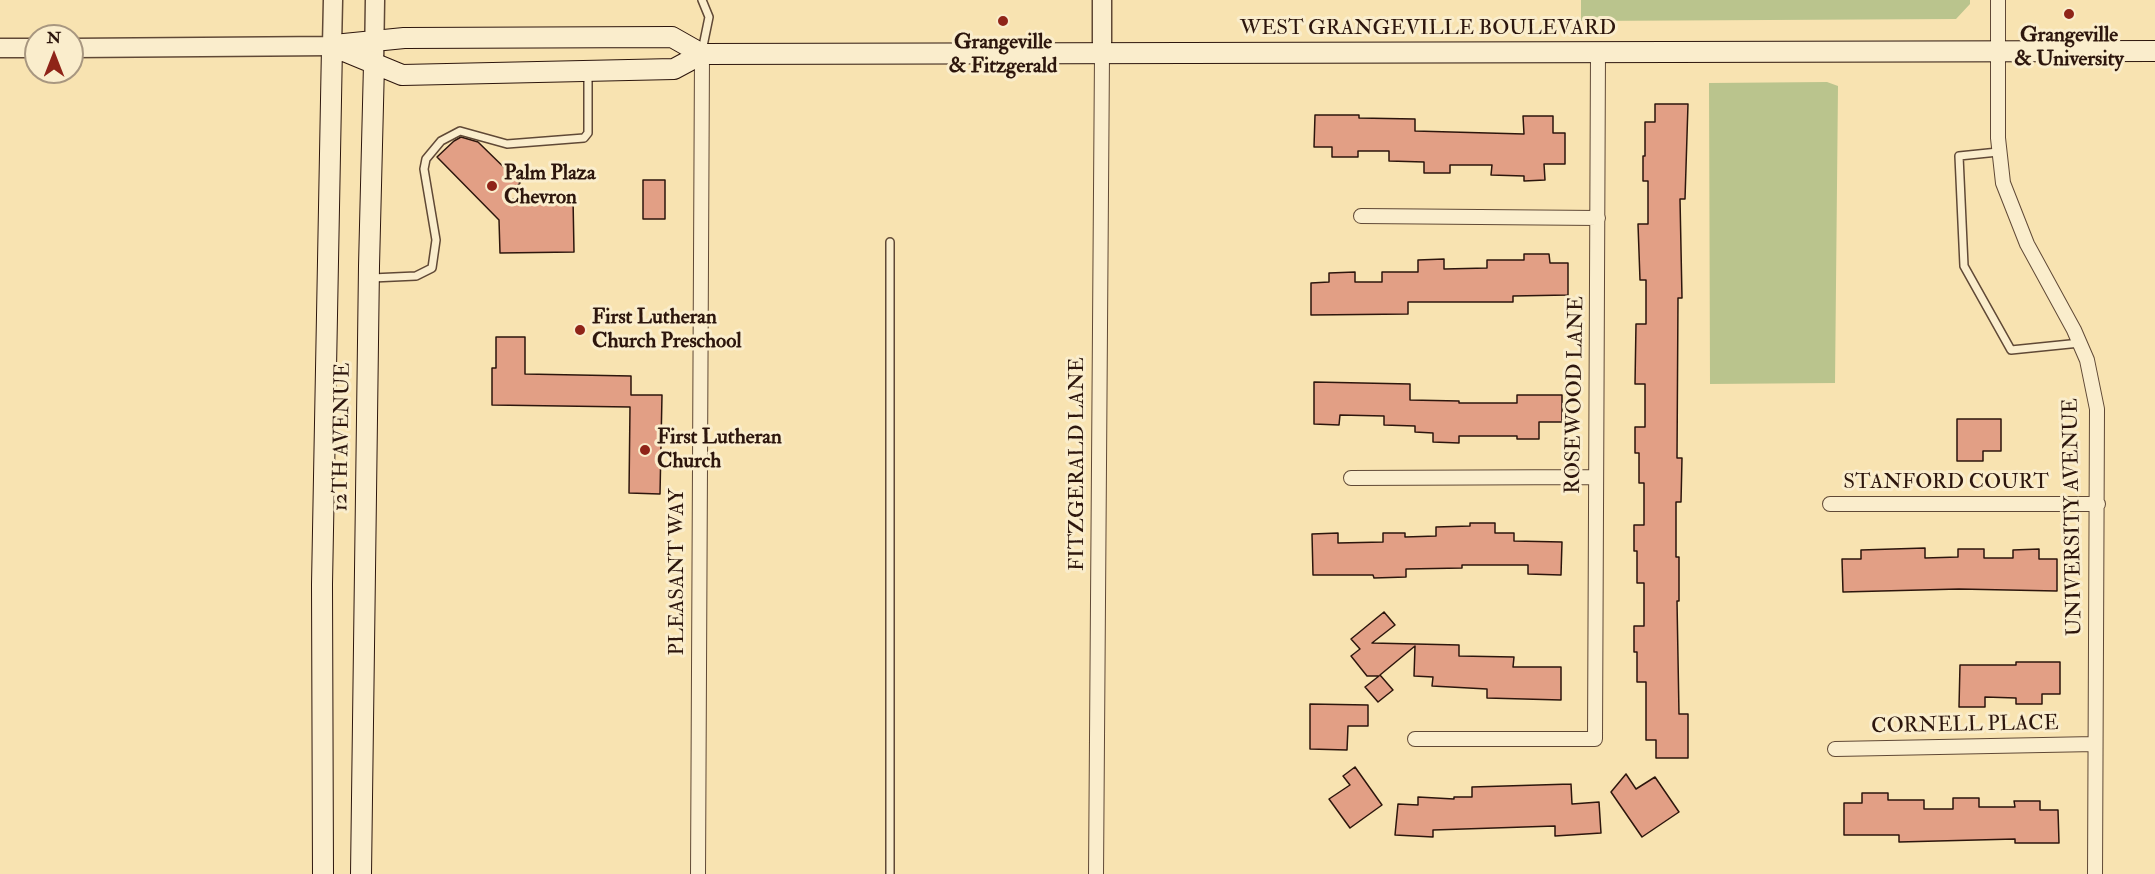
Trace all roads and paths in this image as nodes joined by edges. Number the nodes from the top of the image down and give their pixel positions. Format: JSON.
{"nodes":[{"id":1,"x":333,"y":0,"type":"edge"},
{"id":2,"x":375,"y":0,"type":"edge"},
{"id":3,"x":702,"y":0,"type":"edge"},
{"id":4,"x":1102,"y":0,"type":"edge"},
{"id":5,"x":1998,"y":0,"type":"edge"},
{"id":6,"x":375,"y":41,"type":"junction"},
{"id":7,"x":332,"y":46,"type":"junction"},
{"id":8,"x":0,"y":48,"type":"edge"},
{"id":9,"x":24,"y":48,"type":"edge"},
{"id":10,"x":84,"y":48,"type":"edge"},
{"id":11,"x":1998,"y":51,"type":"junction"},
{"id":12,"x":2155,"y":51,"type":"edge"},
{"id":13,"x":1598,"y":52,"type":"junction"},
{"id":14,"x":702,"y":54,"type":"junction"},
{"id":15,"x":1102,"y":54,"type":"junction"},
{"id":16,"x":374,"y":64,"type":"junction"},
{"id":17,"x":588,"y":71,"type":"junction"},
{"id":18,"x":1998,"y":152,"type":"junction"},
{"id":19,"x":1361,"y":216,"type":"dead end"},
{"id":20,"x":1598,"y":218,"type":"junction"},
{"id":21,"x":890,"y":242,"type":"dead end"},
{"id":22,"x":369,"y":279,"type":"junction"},
{"id":23,"x":2080,"y":343,"type":"junction"},
{"id":24,"x":1596,"y":477,"type":"junction"},
{"id":25,"x":1351,"y":478,"type":"dead end"},
{"id":26,"x":1830,"y":504,"type":"dead end"},
{"id":27,"x":2098,"y":504,"type":"junction"},
{"id":28,"x":1415,"y":739,"type":"dead end"},
{"id":29,"x":2095,"y":744,"type":"junction"},
{"id":30,"x":1835,"y":749,"type":"dead end"},
{"id":31,"x":323,"y":874,"type":"edge"},
{"id":32,"x":362,"y":874,"type":"edge"},
{"id":33,"x":698,"y":874,"type":"edge"},
{"id":34,"x":890,"y":874,"type":"edge"},
{"id":35,"x":1096,"y":874,"type":"edge"},
{"id":36,"x":2095,"y":874,"type":"edge"}],
"edges":[{"from":1,"to":7,"type":"street","name":"12TH AVENUE"},
{"from":2,"to":6,"type":"street","name":"12TH AVENUE"},
{"from":3,"to":14,"type":"lane"},
{"from":4,"to":15,"type":"street"},
{"from":5,"to":11,"type":"street","name":"UNIVERSITY AVENUE"},
{"from":6,"to":7,"type":"main road","name":"WEST GRANGEVILLE BOULEVARD"},
{"from":6,"to":14,"type":"main road","name":"WEST GRANGEVILLE BOULEVARD"},
{"from":6,"to":16,"type":"street","name":"12TH AVENUE"},
{"from":7,"to":10,"type":"street"},
{"from":7,"to":16,"type":"main road","name":"WEST GRANGEVILLE BOULEVARD"},
{"from":7,"to":31,"type":"main road","name":"12TH AVENUE"},
{"from":8,"to":9,"type":"street"},
{"from":11,"to":12,"type":"main road","name":"WEST GRANGEVILLE BOULEVARD"},
{"from":11,"to":13,"type":"main road","name":"WEST GRANGEVILLE BOULEVARD"},
{"from":11,"to":18,"type":"street","name":"UNIVERSITY AVENUE"},
{"from":13,"to":15,"type":"main road","name":"WEST GRANGEVILLE BOULEVARD"},
{"from":13,"to":20,"type":"street","name":"ROSEWOOD LANE"},
{"from":14,"to":15,"type":"main road","name":"WEST GRANGEVILLE BOULEVARD"},
{"from":14,"to":17,"type":"main road","name":"WEST GRANGEVILLE BOULEVARD"},
{"from":14,"to":33,"type":"street","name":"PLEASANT WAY"},
{"from":15,"to":35,"type":"street","name":"FITZGERALD LANE"},
{"from":16,"to":17,"type":"main road","name":"WEST GRANGEVILLE BOULEVARD"},
{"from":16,"to":22,"type":"main road","name":"12TH AVENUE"},
{"from":17,"to":22,"type":"lane"},
{"from":18,"to":23,"type":"street","name":"UNIVERSITY AVENUE"},
{"from":18,"to":23,"type":"lane"},
{"from":19,"to":20,"type":"street"},
{"from":20,"to":24,"type":"street","name":"ROSEWOOD LANE"},
{"from":21,"to":34,"type":"lane"},
{"from":22,"to":32,"type":"main road","name":"12TH AVENUE"},
{"from":23,"to":27,"type":"street","name":"UNIVERSITY AVENUE"},
{"from":24,"to":25,"type":"street"},
{"from":24,"to":28,"type":"street","name":"ROSEWOOD LANE"},
{"from":26,"to":27,"type":"street","name":"STANFORD COURT"},
{"from":27,"to":29,"type":"street","name":"UNIVERSITY AVENUE"},
{"from":29,"to":30,"type":"street","name":"CORNELL PLACE"},
{"from":29,"to":36,"type":"street","name":"UNIVERSITY AVENUE"}]}
